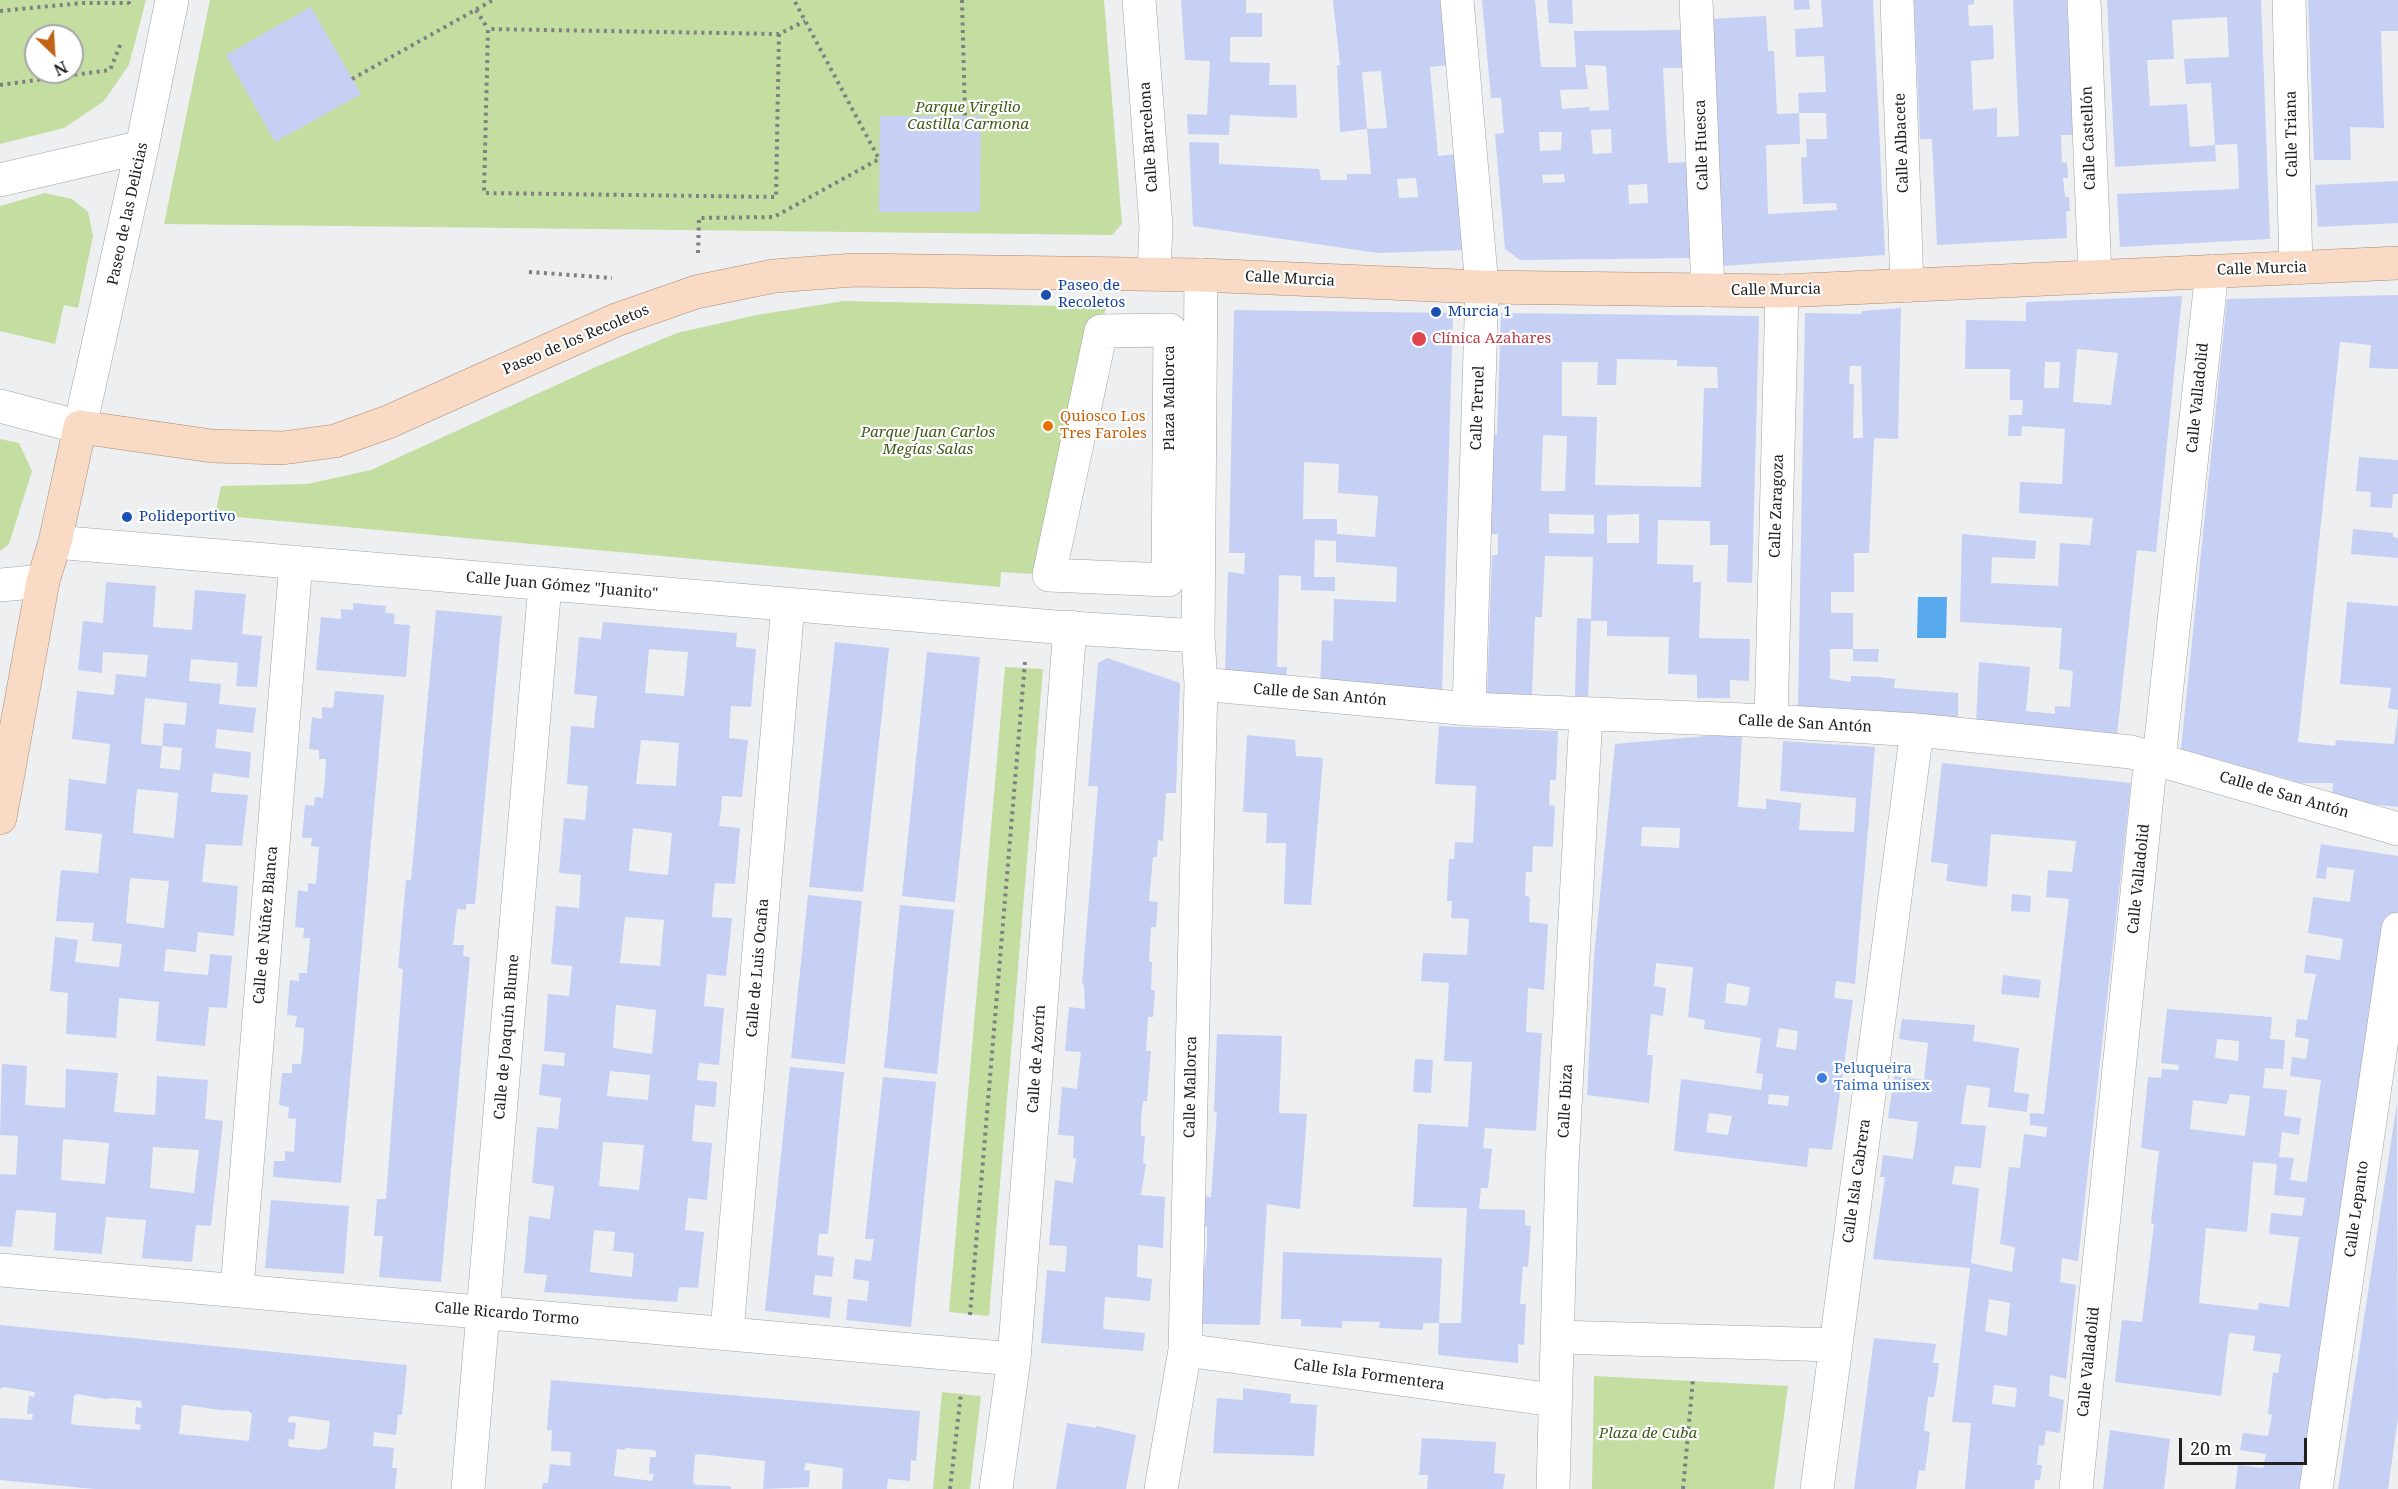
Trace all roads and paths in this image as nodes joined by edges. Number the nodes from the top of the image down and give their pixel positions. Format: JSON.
{"nodes":[{"id":1,"x":172,"y":0,"type":"edge"},
{"id":2,"x":493,"y":0,"type":"edge"},
{"id":3,"x":794,"y":0,"type":"edge"},
{"id":4,"x":963,"y":0,"type":"edge"},
{"id":5,"x":1139,"y":0,"type":"edge"},
{"id":6,"x":1457,"y":0,"type":"edge"},
{"id":7,"x":1696,"y":0,"type":"edge"},
{"id":8,"x":1897,"y":0,"type":"edge"},
{"id":9,"x":2084,"y":0,"type":"edge"},
{"id":10,"x":2289,"y":0,"type":"edge"},
{"id":11,"x":476,"y":10,"type":"junction"},
{"id":12,"x":0,"y":11,"type":"edge"},
{"id":13,"x":128,"y":12,"type":"dead end"},
{"id":14,"x":805,"y":21,"type":"junction"},
{"id":15,"x":488,"y":29,"type":"junction"},
{"id":16,"x":779,"y":34,"type":"junction"},
{"id":17,"x":122,"y":41,"type":"dead end"},
{"id":18,"x":352,"y":79,"type":"dead end"},
{"id":19,"x":0,"y":85,"type":"edge"},
{"id":20,"x":964,"y":116,"type":"dead end"},
{"id":21,"x":142,"y":147,"type":"junction"},
{"id":22,"x":0,"y":180,"type":"edge"},
{"id":23,"x":698,"y":258,"type":"dead end"},
{"id":24,"x":2398,"y":263,"type":"edge"},
{"id":25,"x":2295,"y":268,"type":"junction"},
{"id":26,"x":2212,"y":271,"type":"junction"},
{"id":27,"x":529,"y":272,"type":"dead end"},
{"id":28,"x":1154,"y":274,"type":"junction"},
{"id":29,"x":1200,"y":275,"type":"junction"},
{"id":30,"x":2094,"y":277,"type":"junction"},
{"id":31,"x":622,"y":279,"type":"dead end"},
{"id":32,"x":1907,"y":286,"type":"junction"},
{"id":33,"x":1482,"y":287,"type":"junction"},
{"id":34,"x":1708,"y":290,"type":"junction"},
{"id":35,"x":1782,"y":291,"type":"junction"},
{"id":36,"x":0,"y":406,"type":"edge"},
{"id":37,"x":80,"y":427,"type":"junction"},
{"id":38,"x":55,"y":542,"type":"junction"},
{"id":39,"x":296,"y":562,"type":"junction"},
{"id":40,"x":42,"y":580,"type":"junction"},
{"id":41,"x":1168,"y":580,"type":"joint"},
{"id":42,"x":0,"y":585,"type":"edge"},
{"id":43,"x":545,"y":585,"type":"junction"},
{"id":44,"x":788,"y":604,"type":"junction"},
{"id":45,"x":1070,"y":627,"type":"junction"},
{"id":46,"x":1198,"y":636,"type":"junction"},
{"id":47,"x":1025,"y":658,"type":"dead end"},
{"id":48,"x":1201,"y":684,"type":"junction"},
{"id":49,"x":1469,"y":709,"type":"junction"},
{"id":50,"x":1586,"y":714,"type":"junction"},
{"id":51,"x":1771,"y":721,"type":"junction"},
{"id":52,"x":1917,"y":730,"type":"junction"},
{"id":53,"x":2159,"y":759,"type":"junction"},
{"id":54,"x":0,"y":818,"type":"edge"},
{"id":55,"x":2398,"y":829,"type":"edge"},
{"id":56,"x":2398,"y":929,"type":"edge"},
{"id":57,"x":0,"y":1270,"type":"edge"},
{"id":58,"x":237,"y":1289,"type":"junction"},
{"id":59,"x":484,"y":1312,"type":"junction"},
{"id":60,"x":969,"y":1322,"type":"dead end"},
{"id":61,"x":727,"y":1332,"type":"junction"},
{"id":62,"x":1557,"y":1337,"type":"junction"},
{"id":63,"x":1696,"y":1341,"type":"junction"},
{"id":64,"x":1835,"y":1346,"type":"junction"},
{"id":65,"x":1185,"y":1350,"type":"junction"},
{"id":66,"x":1014,"y":1359,"type":"junction"},
{"id":67,"x":961,"y":1391,"type":"dead end"},
{"id":68,"x":1554,"y":1400,"type":"junction"},
{"id":69,"x":468,"y":1489,"type":"edge"},
{"id":70,"x":950,"y":1489,"type":"edge"},
{"id":71,"x":996,"y":1489,"type":"edge"},
{"id":72,"x":1161,"y":1489,"type":"edge"},
{"id":73,"x":1552,"y":1489,"type":"edge"},
{"id":74,"x":1683,"y":1489,"type":"edge"},
{"id":75,"x":1817,"y":1489,"type":"edge"},
{"id":76,"x":2076,"y":1489,"type":"edge"},
{"id":77,"x":2316,"y":1489,"type":"edge"}],
"edges":[{"from":1,"to":21,"type":"street","name":"Paseo de las Delicias"},
{"from":2,"to":11,"type":"path"},
{"from":3,"to":14,"type":"path"},
{"from":4,"to":20,"type":"path"},
{"from":5,"to":28,"type":"street","name":"Calle Barcelona"},
{"from":6,"to":33,"type":"street","name":"Calle Teruel"},
{"from":7,"to":34,"type":"street","name":"Calle Huesca"},
{"from":8,"to":32,"type":"street","name":"Calle Albacete"},
{"from":9,"to":30,"type":"street","name":"Calle Castellón"},
{"from":10,"to":25,"type":"street","name":"Calle Triana"},
{"from":11,"to":15,"type":"path"},
{"from":11,"to":18,"type":"path"},
{"from":12,"to":13,"type":"path"},
{"from":14,"to":16,"type":"path"},
{"from":14,"to":23,"type":"path"},
{"from":15,"to":16,"type":"path"},
{"from":15,"to":16,"type":"path"},
{"from":17,"to":19,"type":"path"},
{"from":21,"to":22,"type":"street"},
{"from":21,"to":37,"type":"street","name":"Paseo de las Delicias"},
{"from":24,"to":25,"type":"main road","name":"Calle Murcia"},
{"from":25,"to":26,"type":"main road","name":"Calle Murcia"},
{"from":26,"to":30,"type":"main road","name":"Calle Murcia"},
{"from":26,"to":53,"type":"street","name":"Calle Valladolid"},
{"from":27,"to":31,"type":"path"},
{"from":28,"to":29,"type":"main road","name":"Calle Murcia"},
{"from":28,"to":37,"type":"main road","name":"Paseo de los Recoletos"},
{"from":29,"to":33,"type":"main road","name":"Calle Murcia"},
{"from":29,"to":46,"type":"street","name":"Plaza Mallorca"},
{"from":30,"to":32,"type":"main road","name":"Calle Murcia"},
{"from":32,"to":35,"type":"main road","name":"Calle Murcia"},
{"from":33,"to":34,"type":"main road","name":"Calle Murcia"},
{"from":33,"to":49,"type":"street","name":"Calle Teruel"},
{"from":34,"to":35,"type":"main road","name":"Calle Murcia"},
{"from":35,"to":51,"type":"street","name":"Calle Zaragoza"},
{"from":36,"to":37,"type":"street"},
{"from":37,"to":38,"type":"main road"},
{"from":38,"to":39,"type":"street","name":"Calle Juan Gómez \"Juanito\""},
{"from":38,"to":40,"type":"main road"},
{"from":39,"to":43,"type":"street","name":"Calle Juan Gómez \"Juanito\""},
{"from":39,"to":58,"type":"street","name":"Calle de Núñez Blanca"},
{"from":40,"to":42,"type":"street"},
{"from":40,"to":54,"type":"main road"},
{"from":41,"to":41,"type":"street","name":"Plaza Mallorca"},
{"from":43,"to":44,"type":"street","name":"Calle Juan Gómez \"Juanito\""},
{"from":43,"to":59,"type":"street","name":"Calle de Joaquín Blume"},
{"from":44,"to":45,"type":"street","name":"Calle Juan Gómez \"Juanito\""},
{"from":44,"to":61,"type":"street","name":"Calle de Luis Ocaña"},
{"from":45,"to":46,"type":"street"},
{"from":45,"to":66,"type":"street","name":"Calle de Azorín"},
{"from":46,"to":48,"type":"street","name":"Plaza Mallorca"},
{"from":47,"to":60,"type":"path"},
{"from":48,"to":49,"type":"street","name":"Calle de San Antón"},
{"from":48,"to":65,"type":"street","name":"Calle Mallorca"},
{"from":49,"to":50,"type":"street","name":"Calle de San Antón"},
{"from":50,"to":51,"type":"street","name":"Calle de San Antón"},
{"from":50,"to":62,"type":"street","name":"Calle Ibiza"},
{"from":51,"to":52,"type":"street","name":"Calle de San Antón"},
{"from":52,"to":53,"type":"street","name":"Calle de San Antón"},
{"from":52,"to":64,"type":"street","name":"Calle Isla Cabrera"},
{"from":53,"to":55,"type":"street","name":"Calle de San Antón"},
{"from":53,"to":76,"type":"street","name":"Calle Valladolid"},
{"from":56,"to":77,"type":"street","name":"Calle Lepanto"},
{"from":57,"to":58,"type":"street","name":"Calle Ricardo Tormo"},
{"from":58,"to":59,"type":"street","name":"Calle Ricardo Tormo"},
{"from":59,"to":61,"type":"street","name":"Calle Ricardo Tormo"},
{"from":59,"to":69,"type":"street","name":"Calle de Joaquín Blume"},
{"from":61,"to":66,"type":"street","name":"Calle Ricardo Tormo"},
{"from":62,"to":63,"type":"street"},
{"from":62,"to":68,"type":"street","name":"Calle Ibiza"},
{"from":63,"to":64,"type":"street"},
{"from":63,"to":74,"type":"path"},
{"from":64,"to":75,"type":"street","name":"Calle Isla Cabrera"},
{"from":65,"to":68,"type":"street","name":"Calle Isla Formentera"},
{"from":65,"to":72,"type":"street","name":"Calle Mallorca"},
{"from":66,"to":71,"type":"street","name":"Calle de Azorín"},
{"from":67,"to":70,"type":"path"},
{"from":68,"to":73,"type":"street","name":"Calle Ibiza"}]}
